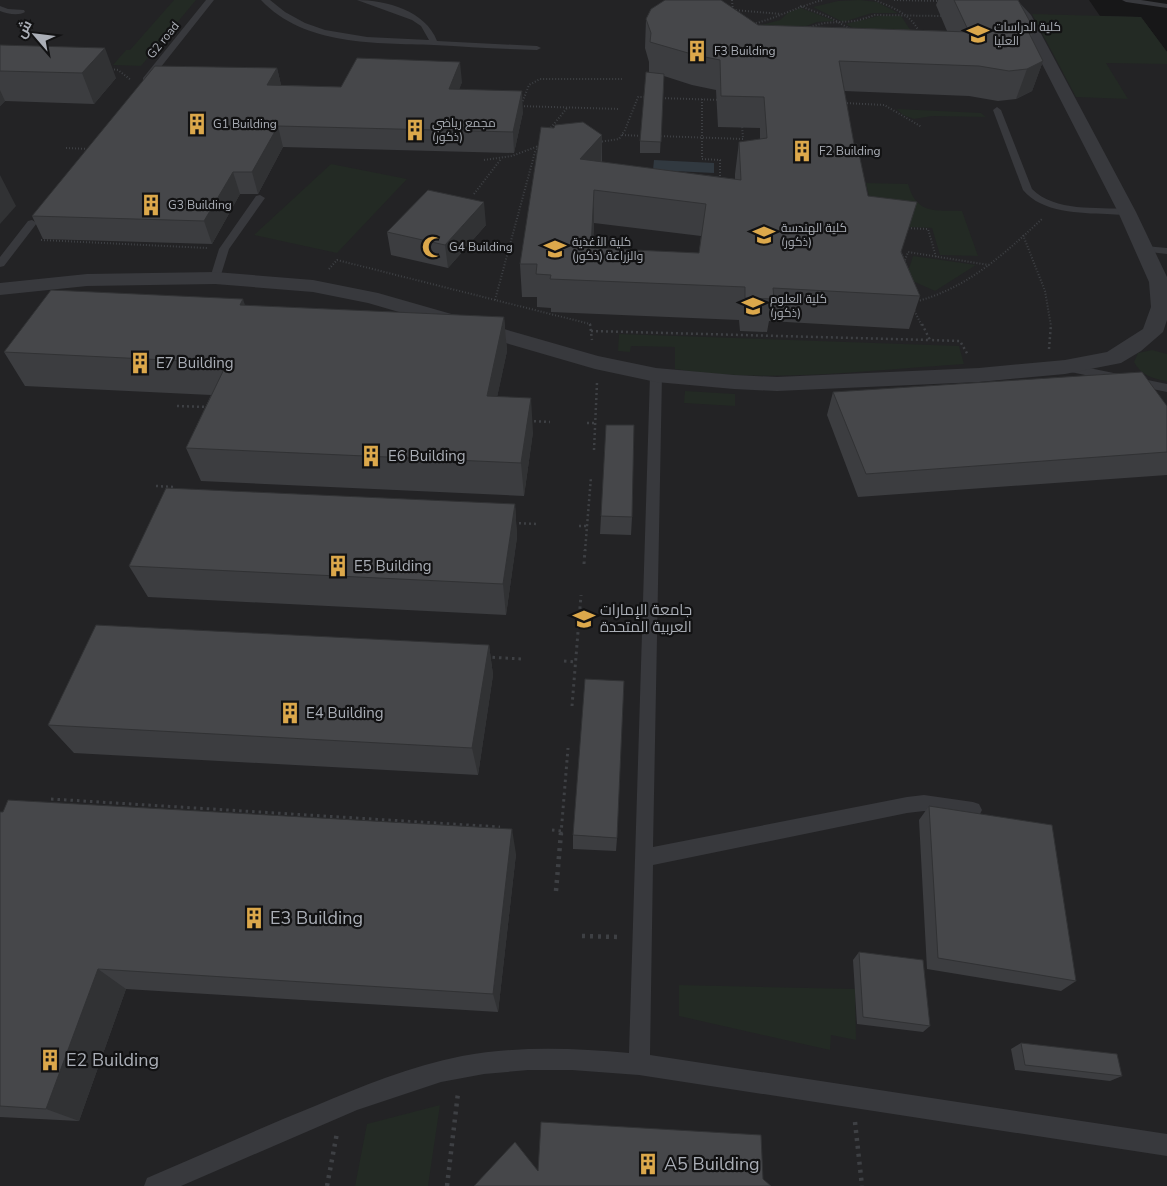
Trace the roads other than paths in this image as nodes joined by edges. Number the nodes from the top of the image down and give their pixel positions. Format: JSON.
{"nodes":[{"id":1,"x":3,"y":0,"type":"edge"},
{"id":2,"x":210,"y":0,"type":"edge"},
{"id":3,"x":265,"y":0,"type":"edge"},
{"id":4,"x":361,"y":0,"type":"edge"},
{"id":5,"x":1126,"y":0,"type":"edge"},
{"id":6,"x":1009,"y":1,"type":"edge"},
{"id":7,"x":0,"y":4,"type":"edge"},
{"id":8,"x":1167,"y":6,"type":"edge"},
{"id":9,"x":0,"y":8,"type":"edge"},
{"id":10,"x":21,"y":12,"type":"dead end"},
{"id":11,"x":434,"y":43,"type":"junction"},
{"id":12,"x":537,"y":48,"type":"dead end"},
{"id":13,"x":141,"y":86,"type":"edge"},
{"id":14,"x":997,"y":110,"type":"dead end"},
{"id":15,"x":260,"y":198,"type":"dead end"},
{"id":16,"x":1127,"y":212,"type":"junction"},
{"id":17,"x":32,"y":223,"type":"dead end"},
{"id":18,"x":1145,"y":249,"type":"junction"},
{"id":19,"x":1167,"y":251,"type":"edge"},
{"id":20,"x":0,"y":264,"type":"edge"},
{"id":21,"x":215,"y":278,"type":"junction"},
{"id":22,"x":0,"y":289,"type":"edge"},
{"id":23,"x":1164,"y":315,"type":"edge"},
{"id":24,"x":1065,"y":367,"type":"junction"},
{"id":25,"x":656,"y":375,"type":"junction"},
{"id":26,"x":1167,"y":388,"type":"edge"},
{"id":27,"x":973,"y":810,"type":"dead end"},
{"id":28,"x":644,"y":858,"type":"junction"},
{"id":29,"x":639,"y":1064,"type":"junction"},
{"id":30,"x":1167,"y":1145,"type":"edge"},
{"id":31,"x":155,"y":1186,"type":"edge"}],
"edges":[{"from":1,"to":7,"type":"lane"},
{"from":2,"to":13,"type":"lane","name":"G2 road"},
{"from":3,"to":11,"type":"lane"},
{"from":4,"to":11,"type":"lane"},
{"from":5,"to":8,"type":"lane"},
{"from":6,"to":16,"type":"street"},
{"from":9,"to":10,"type":"lane"},
{"from":11,"to":12,"type":"lane"},
{"from":14,"to":16,"type":"lane"},
{"from":15,"to":21,"type":"lane"},
{"from":16,"to":18,"type":"street"},
{"from":17,"to":20,"type":"lane"},
{"from":18,"to":19,"type":"lane"},
{"from":18,"to":23,"type":"street"},
{"from":21,"to":22,"type":"street"},
{"from":21,"to":25,"type":"street"},
{"from":23,"to":24,"type":"street"},
{"from":24,"to":25,"type":"street"},
{"from":24,"to":26,"type":"lane"},
{"from":25,"to":28,"type":"lane"},
{"from":27,"to":28,"type":"lane"},
{"from":28,"to":29,"type":"lane"},
{"from":29,"to":30,"type":"lane"},
{"from":29,"to":31,"type":"lane"}]}
